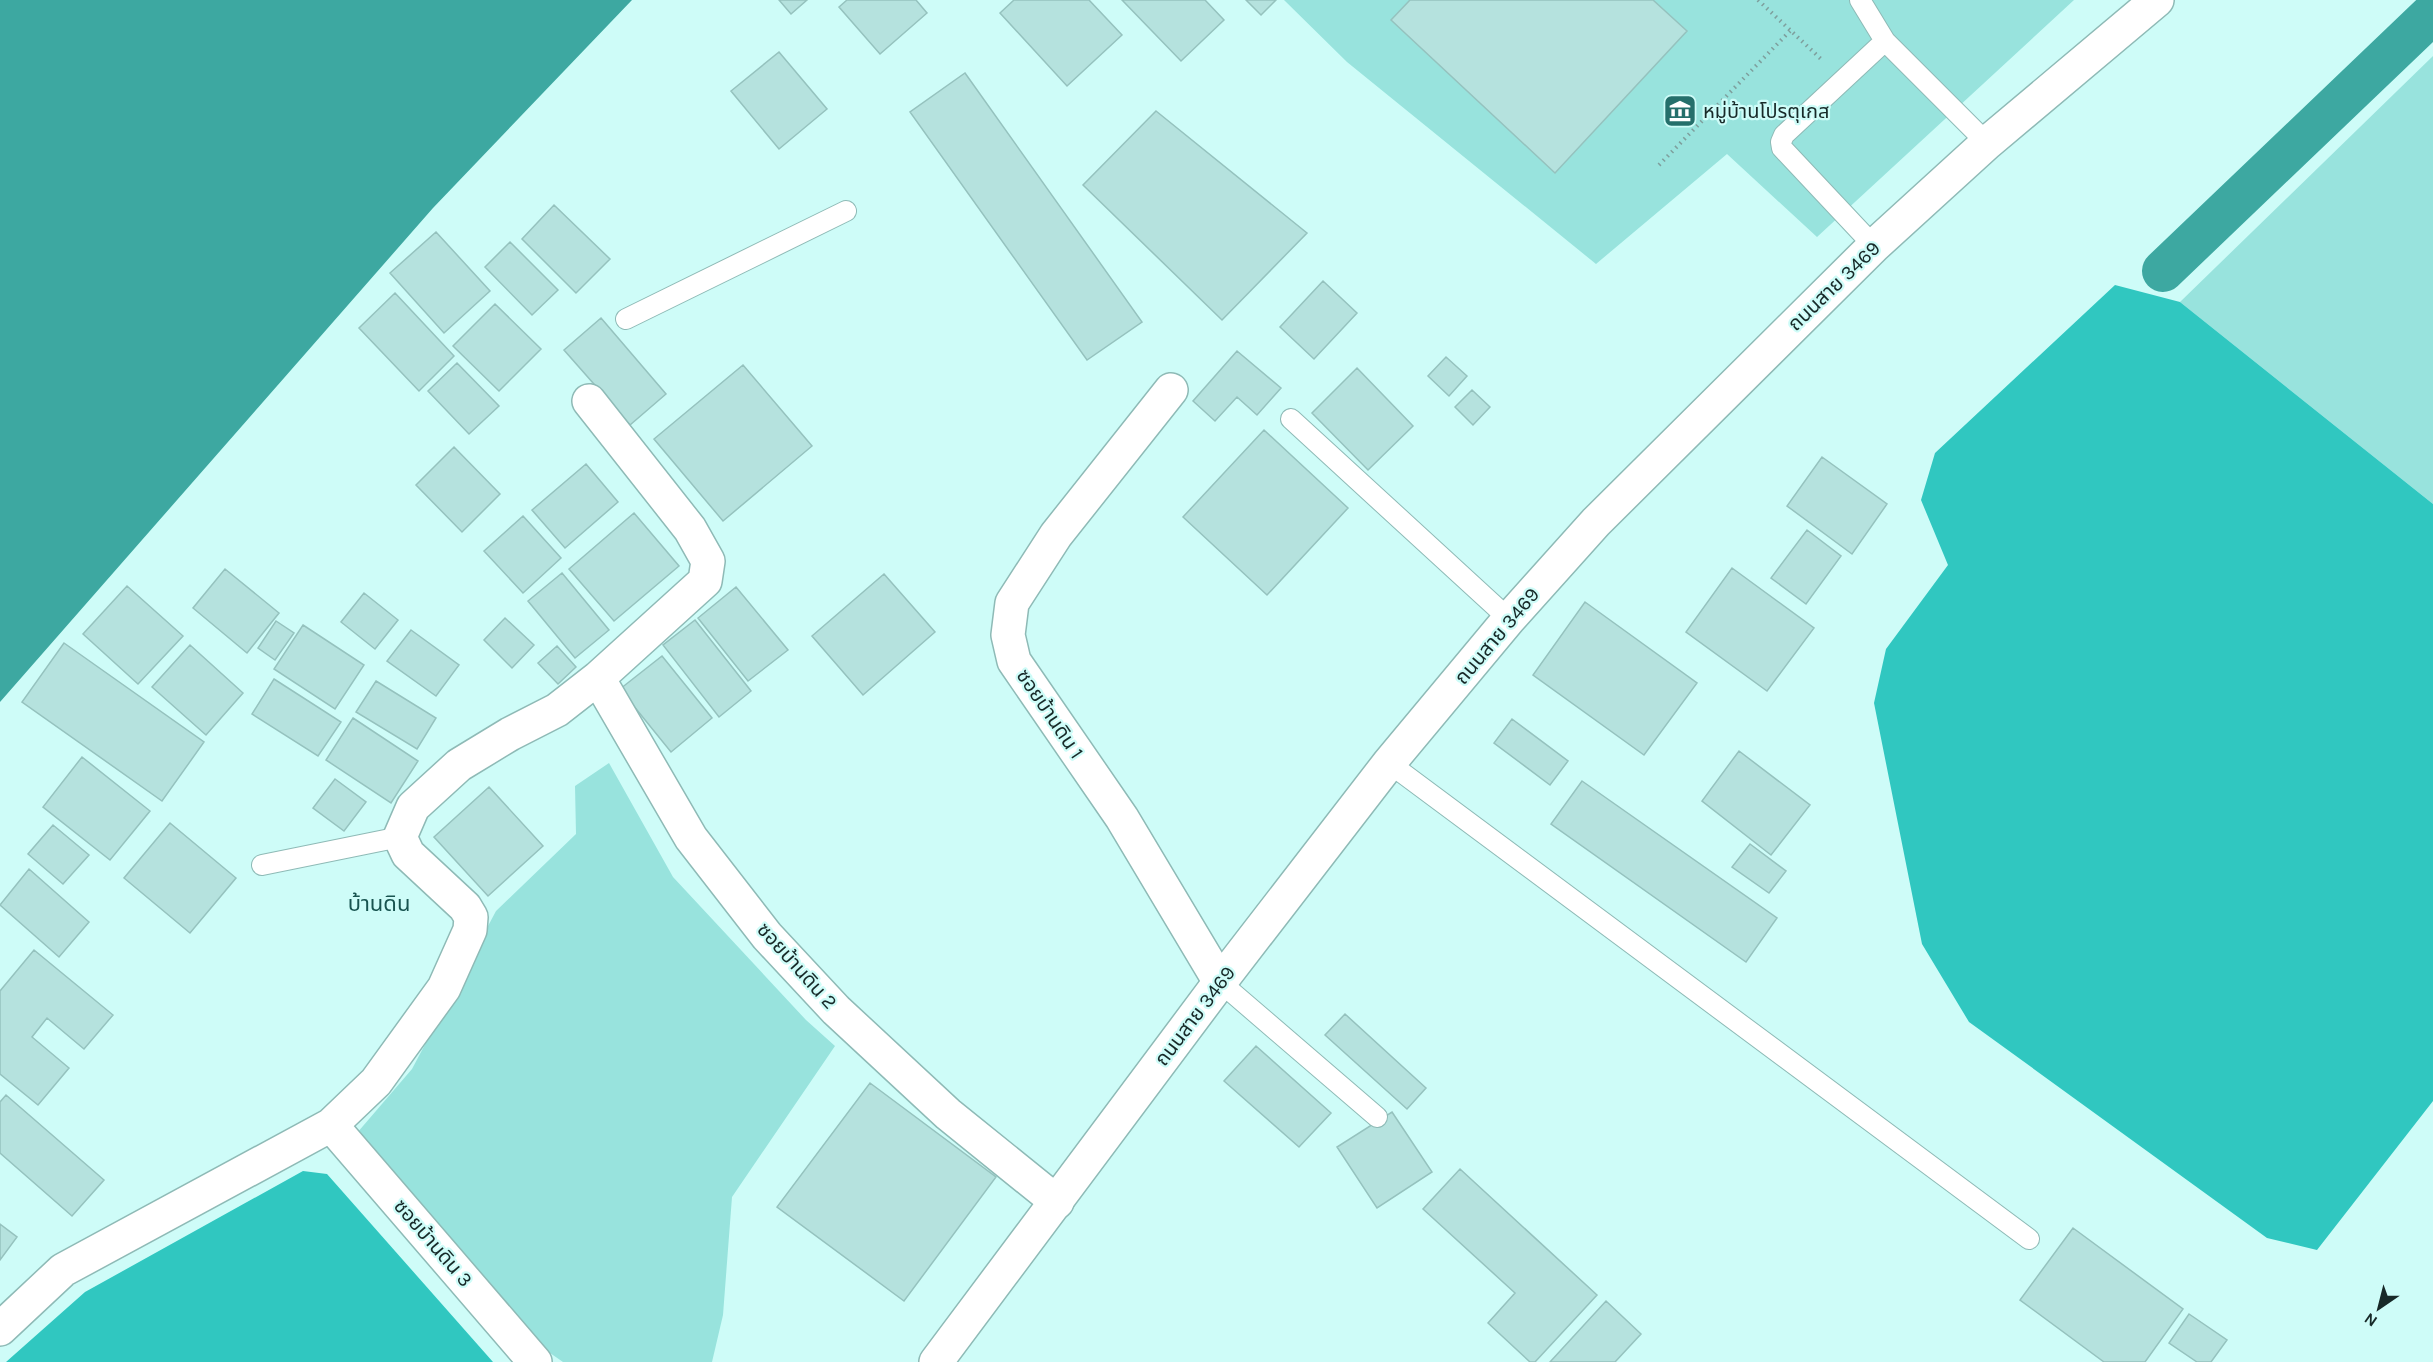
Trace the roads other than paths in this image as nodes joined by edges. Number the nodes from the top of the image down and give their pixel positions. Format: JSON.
{"nodes":[{"id":1,"x":1860,"y":0,"type":"edge"},
{"id":2,"x":2157,"y":0,"type":"edge"},
{"id":3,"x":1885,"y":41,"type":"junction"},
{"id":4,"x":1987,"y":143,"type":"junction"},
{"id":5,"x":846,"y":212,"type":"dead end"},
{"id":6,"x":1874,"y":246,"type":"junction"},
{"id":7,"x":626,"y":319,"type":"dead end"},
{"id":8,"x":1171,"y":390,"type":"dead end"},
{"id":9,"x":589,"y":401,"type":"dead end"},
{"id":10,"x":1291,"y":419,"type":"dead end"},
{"id":11,"x":1509,"y":619,"type":"junction"},
{"id":12,"x":598,"y":678,"type":"junction"},
{"id":13,"x":1389,"y":763,"type":"junction"},
{"id":14,"x":400,"y":837,"type":"junction"},
{"id":15,"x":262,"y":866,"type":"dead end"},
{"id":16,"x":1220,"y":982,"type":"junction"},
{"id":17,"x":1377,"y":1117,"type":"dead end"},
{"id":18,"x":331,"y":1125,"type":"junction"},
{"id":19,"x":1057,"y":1202,"type":"junction"},
{"id":20,"x":2029,"y":1239,"type":"dead end"},
{"id":21,"x":0,"y":1329,"type":"edge"},
{"id":22,"x":535,"y":1362,"type":"edge"},
{"id":23,"x":936,"y":1362,"type":"edge"}],
"edges":[{"from":1,"to":3,"type":"lane"},
{"from":2,"to":4,"type":"street","name":"ถนนสาย 3469"},
{"from":3,"to":4,"type":"lane"},
{"from":3,"to":6,"type":"lane"},
{"from":4,"to":6,"type":"street","name":"ถนนสาย 3469"},
{"from":5,"to":7,"type":"lane"},
{"from":6,"to":11,"type":"street","name":"ถนนสาย 3469"},
{"from":8,"to":16,"type":"street","name":"ซอยบ้านดิน 1"},
{"from":9,"to":12,"type":"street"},
{"from":10,"to":11,"type":"lane"},
{"from":11,"to":13,"type":"street","name":"ถนนสาย 3469"},
{"from":12,"to":14,"type":"street"},
{"from":12,"to":19,"type":"street","name":"ซอยบ้านดิน 2"},
{"from":13,"to":16,"type":"street","name":"ถนนสาย 3469"},
{"from":13,"to":20,"type":"lane"},
{"from":14,"to":15,"type":"lane"},
{"from":14,"to":18,"type":"street"},
{"from":16,"to":17,"type":"lane"},
{"from":16,"to":19,"type":"street","name":"ถนนสาย 3469"},
{"from":18,"to":21,"type":"street"},
{"from":18,"to":22,"type":"street","name":"ซอยบ้านดิน 3"},
{"from":19,"to":23,"type":"street","name":"ถนนสาย 3469"}]}
